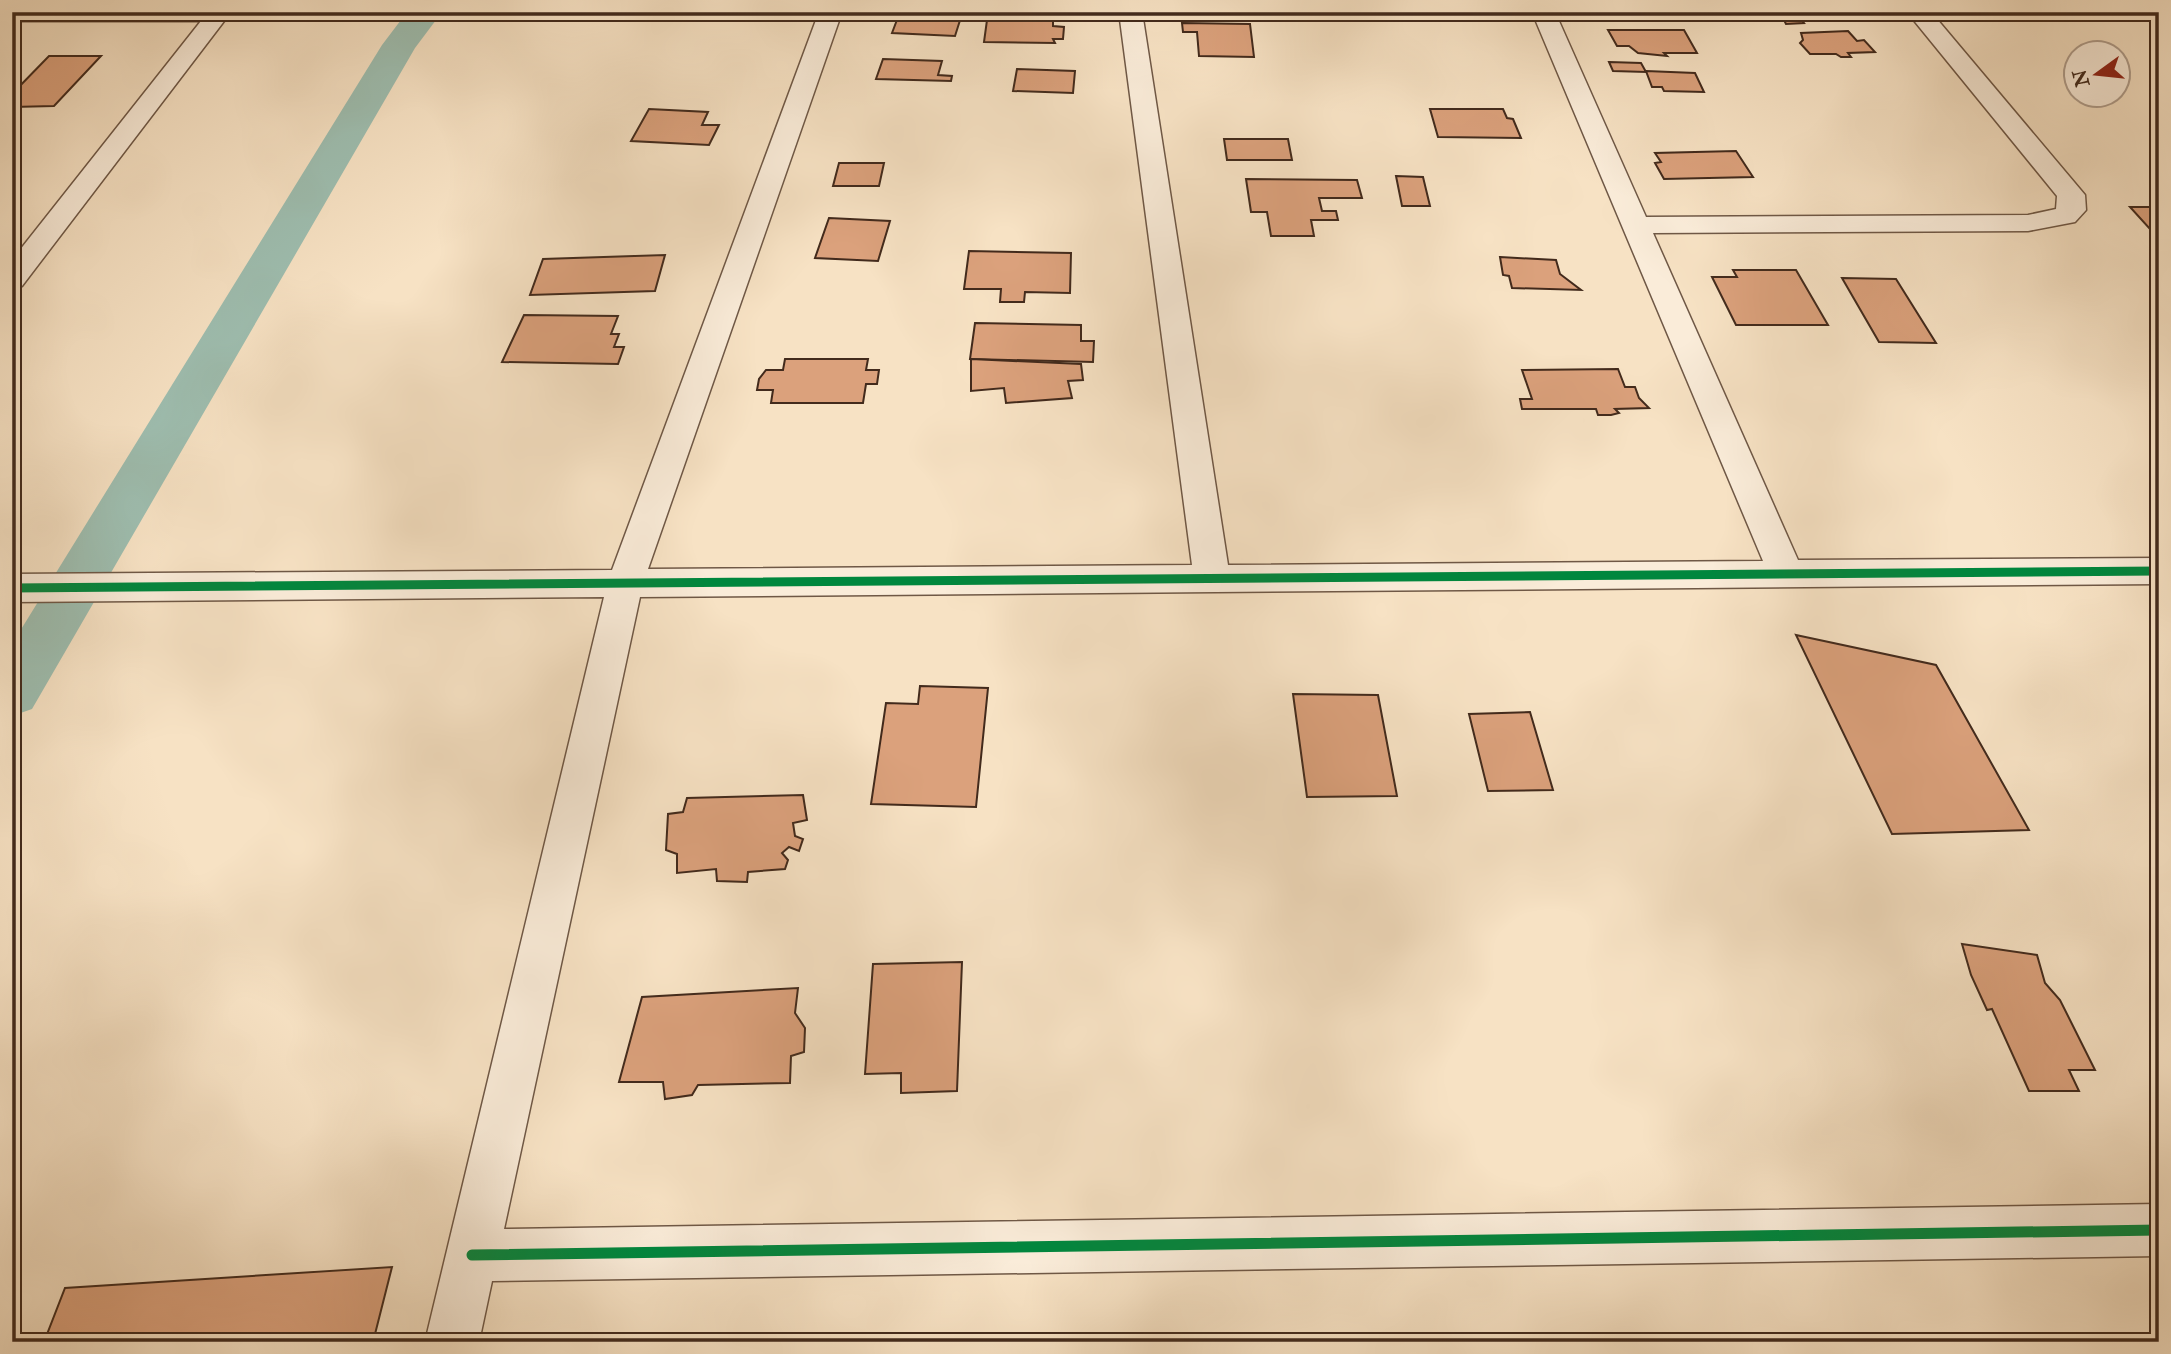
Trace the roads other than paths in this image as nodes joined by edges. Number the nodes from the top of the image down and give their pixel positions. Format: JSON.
{"nodes":[{"id":1,"x":831,"y":12,"type":"edge"},
{"id":2,"x":1130,"y":12,"type":"edge"},
{"id":3,"x":1543,"y":12,"type":"edge"},
{"id":4,"x":1918,"y":12,"type":"edge"},
{"id":5,"x":219,"y":13,"type":"edge"},
{"id":6,"x":12,"y":14,"type":"edge"},
{"id":7,"x":1636,"y":225,"type":"junction"},
{"id":8,"x":50,"y":231,"type":"junction"},
{"id":9,"x":12,"y":232,"type":"edge"},
{"id":10,"x":12,"y":280,"type":"edge"},
{"id":11,"x":2159,"y":571,"type":"edge"},
{"id":12,"x":1786,"y":573,"type":"junction"},
{"id":13,"x":1212,"y":579,"type":"junction"},
{"id":14,"x":625,"y":584,"type":"junction"},
{"id":15,"x":12,"y":589,"type":"edge"},
{"id":16,"x":2159,"y":1230,"type":"edge"},
{"id":17,"x":472,"y":1255,"type":"junction"},
{"id":18,"x":452,"y":1342,"type":"edge"}],
"edges":[{"from":1,"to":14,"type":"street"},
{"from":2,"to":13,"type":"street"},
{"from":3,"to":7,"type":"street"},
{"from":4,"to":7,"type":"street"},
{"from":5,"to":6,"type":"street"},
{"from":5,"to":8,"type":"street"},
{"from":7,"to":12,"type":"street"},
{"from":8,"to":9,"type":"street"},
{"from":8,"to":10,"type":"street"},
{"from":11,"to":12,"type":"street"},
{"from":12,"to":13,"type":"street"},
{"from":13,"to":14,"type":"street"},
{"from":14,"to":15,"type":"street"},
{"from":14,"to":17,"type":"street"},
{"from":16,"to":17,"type":"street"},
{"from":17,"to":18,"type":"street"}]}
